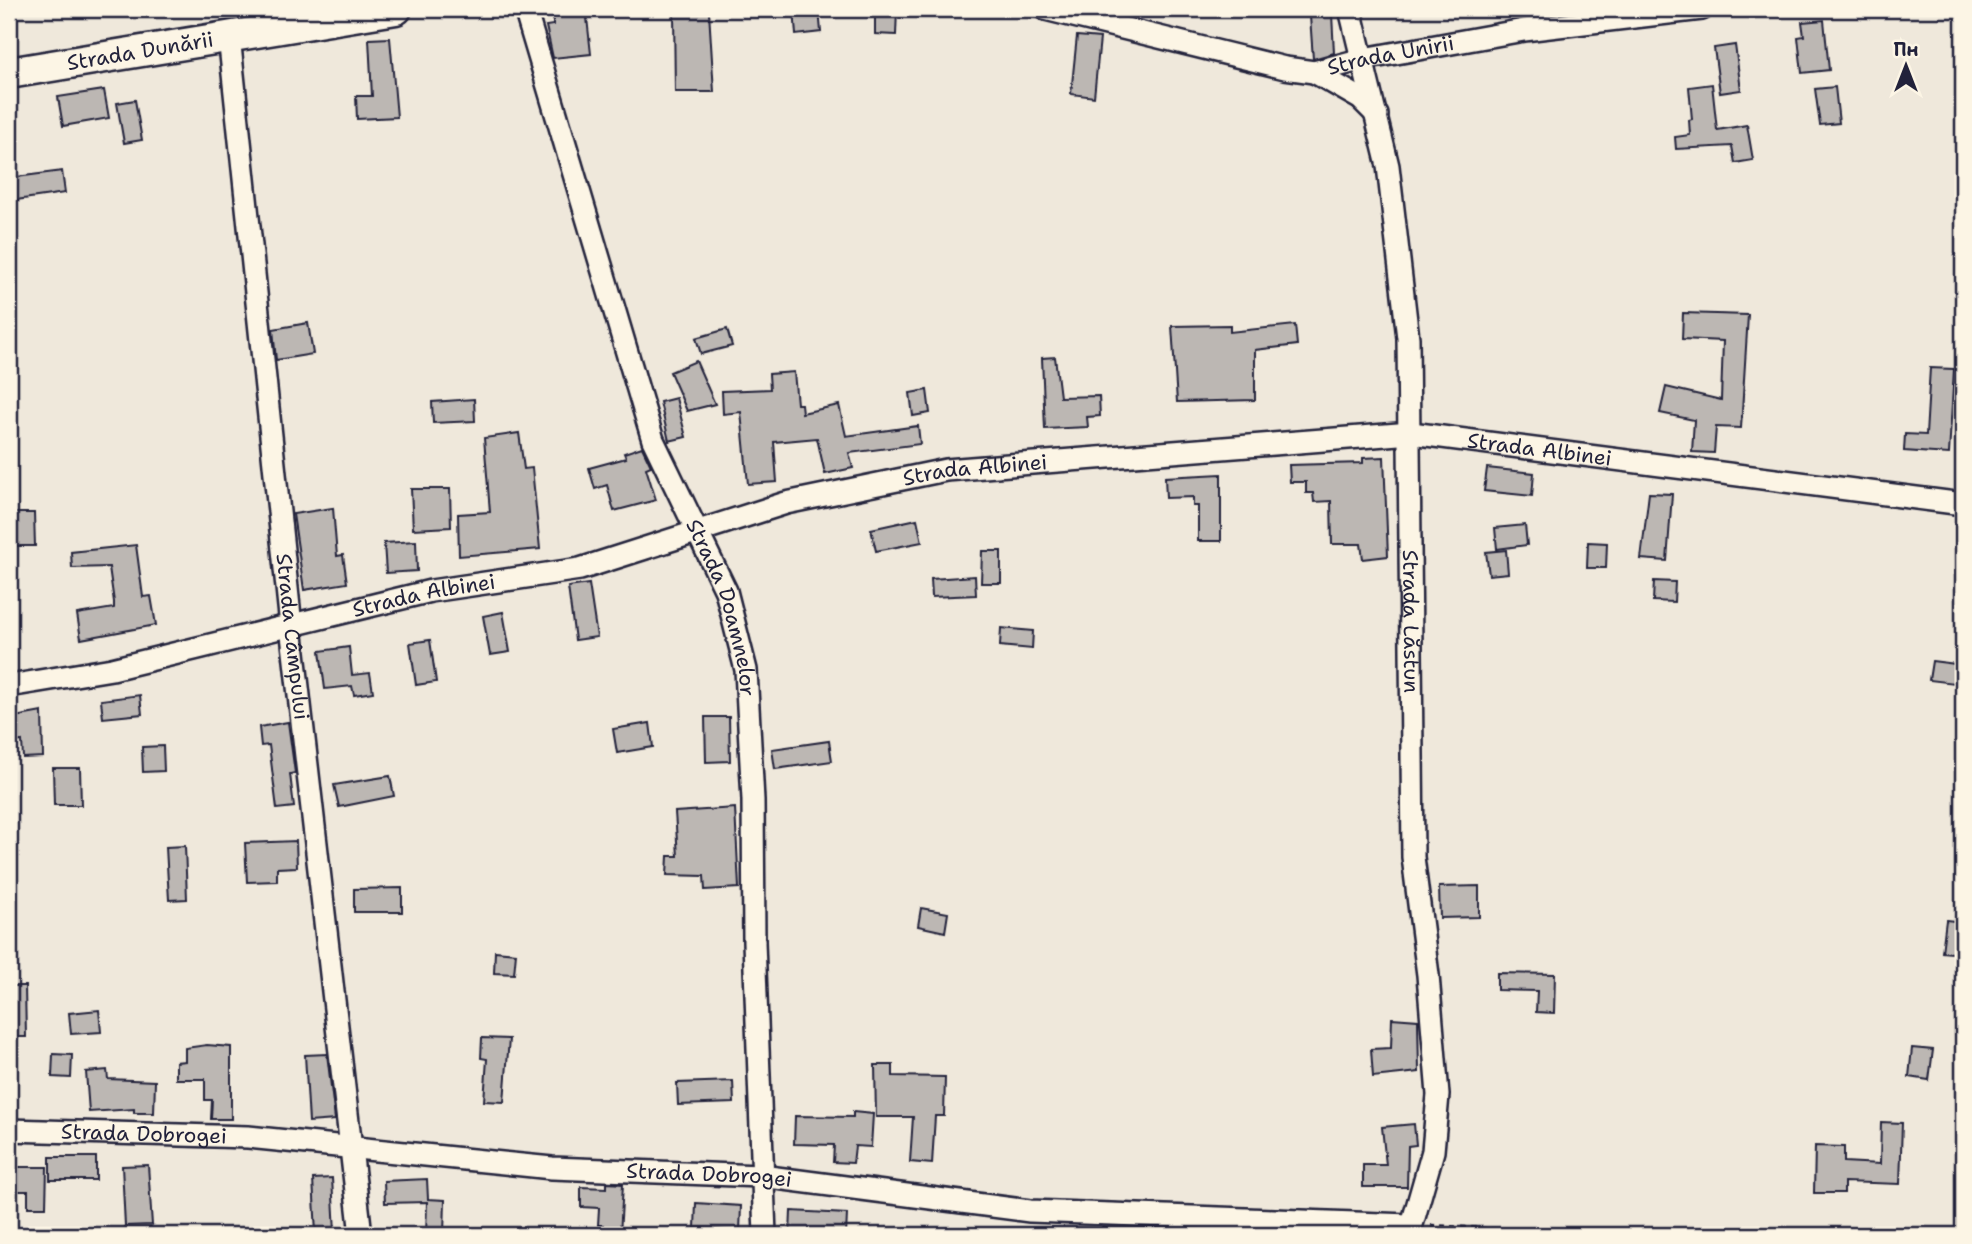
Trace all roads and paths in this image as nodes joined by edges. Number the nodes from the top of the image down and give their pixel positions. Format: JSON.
{"nodes":[{"id":1,"x":396,"y":9,"type":"edge"},
{"id":2,"x":525,"y":9,"type":"edge"},
{"id":3,"x":1045,"y":9,"type":"edge"},
{"id":4,"x":1350,"y":9,"type":"edge"},
{"id":5,"x":1690,"y":9,"type":"edge"},
{"id":6,"x":229,"y":36,"type":"junction"},
{"id":7,"x":1363,"y":59,"type":"junction"},
{"id":8,"x":1314,"y":72,"type":"junction"},
{"id":9,"x":9,"y":73,"type":"edge"},
{"id":10,"x":1377,"y":116,"type":"junction"},
{"id":11,"x":1411,"y":433,"type":"junction"},
{"id":12,"x":1963,"y":504,"type":"edge"},
{"id":13,"x":699,"y":533,"type":"junction"},
{"id":14,"x":291,"y":626,"type":"junction"},
{"id":15,"x":9,"y":685,"type":"edge"},
{"id":16,"x":9,"y":1130,"type":"edge"},
{"id":17,"x":352,"y":1146,"type":"junction"},
{"id":18,"x":761,"y":1176,"type":"junction"},
{"id":19,"x":1409,"y":1230,"type":"edge"},
{"id":20,"x":361,"y":1235,"type":"edge"},
{"id":21,"x":765,"y":1235,"type":"edge"},
{"id":22,"x":1589,"y":1235,"type":"edge"}],
"edges":[{"from":1,"to":6,"type":"main road","name":"Strada Dunării"},
{"from":2,"to":13,"type":"street","name":"Strada Doamnelor"},
{"from":3,"to":8,"type":"street","name":"Strada Unirii"},
{"from":4,"to":7,"type":"street","name":"Strada Lăstun"},
{"from":5,"to":7,"type":"street","name":"Strada Unirii"},
{"from":6,"to":9,"type":"main road","name":"Strada Dunării"},
{"from":6,"to":14,"type":"street","name":"Strada Câmpului"},
{"from":7,"to":8,"type":"street","name":"Strada Unirii"},
{"from":7,"to":10,"type":"street","name":"Strada Lăstun"},
{"from":8,"to":10,"type":"street"},
{"from":10,"to":11,"type":"street","name":"Strada Lăstun"},
{"from":11,"to":12,"type":"street","name":"Strada Albinei"},
{"from":11,"to":13,"type":"street","name":"Strada Albinei"},
{"from":11,"to":19,"type":"street","name":"Strada Lăstun"},
{"from":13,"to":14,"type":"street","name":"Strada Albinei"},
{"from":13,"to":18,"type":"street","name":"Strada Doamnelor"},
{"from":14,"to":15,"type":"street","name":"Strada Albinei"},
{"from":14,"to":17,"type":"street","name":"Strada Câmpului"},
{"from":16,"to":17,"type":"street","name":"Strada Dobrogei"},
{"from":17,"to":18,"type":"street","name":"Strada Dobrogei"},
{"from":17,"to":20,"type":"street","name":"Strada Câmpului"},
{"from":18,"to":19,"type":"street","name":"Strada Dobrogei"},
{"from":18,"to":21,"type":"street","name":"Strada Doamnelor"},
{"from":19,"to":22,"type":"path"}]}
